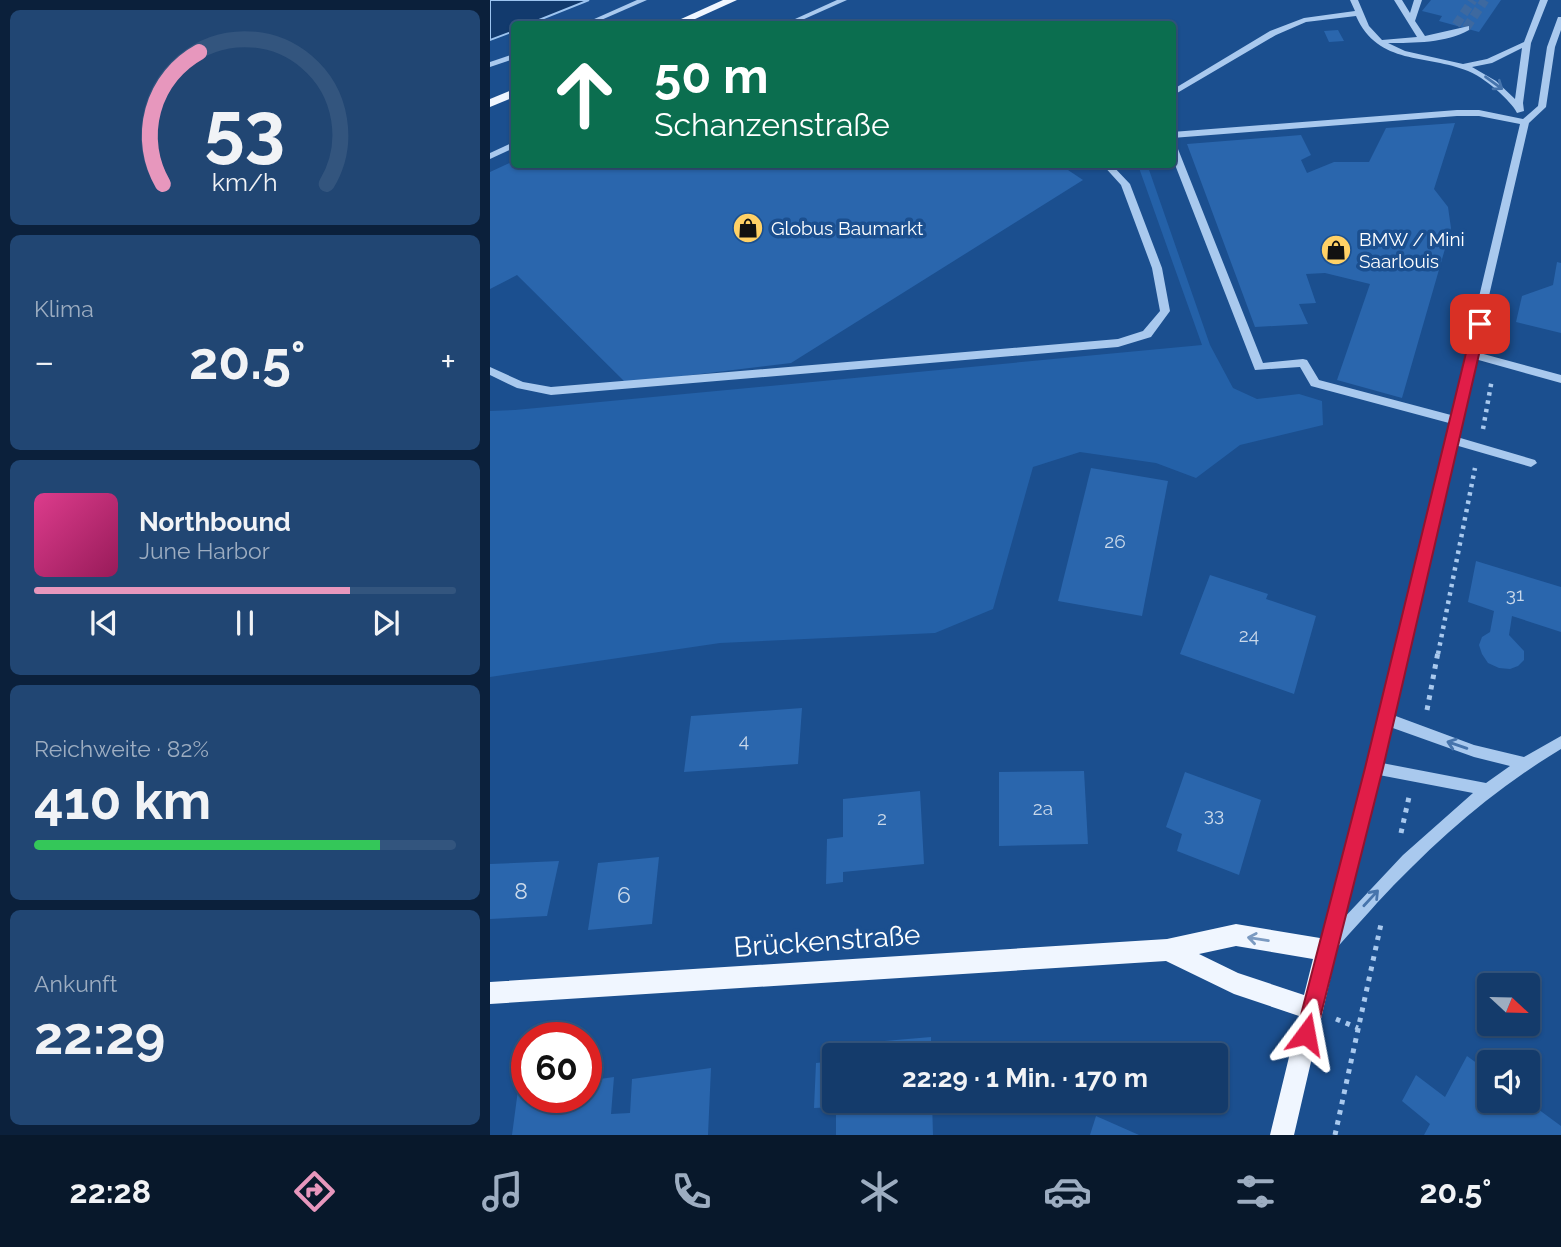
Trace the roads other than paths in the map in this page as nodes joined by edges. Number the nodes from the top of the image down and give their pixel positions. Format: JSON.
{"nodes":[{"id":1,"x":643,"y":0,"type":"edge"},
{"id":2,"x":733,"y":0,"type":"edge"},
{"id":3,"x":843,"y":0,"type":"edge"},
{"id":4,"x":1354,"y":0,"type":"edge"},
{"id":5,"x":1398,"y":0,"type":"edge"},
{"id":6,"x":1418,"y":0,"type":"edge"},
{"id":7,"x":1544,"y":0,"type":"edge"},
{"id":8,"x":1360,"y":13,"type":"junction"},
{"id":9,"x":1412,"y":19,"type":"junction"},
{"id":10,"x":1561,"y":19,"type":"edge"},
{"id":11,"x":594,"y":21,"type":"edge"},
{"id":12,"x":683,"y":21,"type":"edge"},
{"id":13,"x":795,"y":21,"type":"edge"},
{"id":14,"x":1456,"y":25,"type":"tunnel mouth"},
{"id":15,"x":1466,"y":29,"type":"tunnel mouth"},
{"id":16,"x":1440,"y":35,"type":"junction"},
{"id":17,"x":1422,"y":38,"type":"junction"},
{"id":18,"x":1378,"y":40,"type":"junction"},
{"id":19,"x":1527,"y":43,"type":"junction"},
{"id":20,"x":511,"y":56,"type":"edge"},
{"id":21,"x":1416,"y":57,"type":"junction"},
{"id":22,"x":490,"y":65,"type":"edge"},
{"id":23,"x":1463,"y":66,"type":"junction"},
{"id":24,"x":1176,"y":92,"type":"edge"},
{"id":25,"x":511,"y":94,"type":"edge"},
{"id":26,"x":490,"y":103,"type":"edge"},
{"id":27,"x":1519,"y":108,"type":"junction"},
{"id":28,"x":1525,"y":122,"type":"junction"},
{"id":29,"x":1176,"y":135,"type":"edge"},
{"id":30,"x":511,"y":146,"type":"edge"},
{"id":31,"x":1176,"y":154,"type":"edge"},
{"id":32,"x":490,"y":156,"type":"edge"},
{"id":33,"x":1110,"y":168,"type":"edge"},
{"id":34,"x":1472,"y":355,"type":"junction"},
{"id":35,"x":490,"y":372,"type":"edge"},
{"id":36,"x":1561,"y":379,"type":"edge"},
{"id":37,"x":1457,"y":421,"type":"junction"},
{"id":38,"x":1452,"y":440,"type":"junction"},
{"id":39,"x":1531,"y":463,"type":"dead end"},
{"id":40,"x":1386,"y":719,"type":"junction"},
{"id":41,"x":1561,"y":742,"type":"edge"},
{"id":42,"x":1523,"y":763,"type":"junction"},
{"id":43,"x":1374,"y":768,"type":"junction"},
{"id":44,"x":1485,"y":789,"type":"junction"},
{"id":45,"x":1167,"y":950,"type":"junction"},
{"id":46,"x":1326,"y":950,"type":"junction"},
{"id":47,"x":490,"y":993,"type":"edge"},
{"id":48,"x":1312,"y":1009,"type":"junction"},
{"id":49,"x":1282,"y":1135,"type":"edge"}],
"edges":[{"from":1,"to":11,"type":"street"},
{"from":2,"to":12,"type":"main road"},
{"from":3,"to":13,"type":"street"},
{"from":4,"to":8,"type":"street"},
{"from":5,"to":9,"type":"street"},
{"from":6,"to":9,"type":"street"},
{"from":7,"to":19,"type":"street"},
{"from":8,"to":18,"type":"street"},
{"from":8,"to":24,"type":"street"},
{"from":9,"to":17,"type":"street"},
{"from":10,"to":28,"type":"street"},
{"from":14,"to":16,"type":"street"},
{"from":15,"to":16,"type":"street"},
{"from":16,"to":17,"type":"street"},
{"from":17,"to":18,"type":"street"},
{"from":17,"to":21,"type":"street"},
{"from":18,"to":21,"type":"street"},
{"from":19,"to":23,"type":"street"},
{"from":19,"to":27,"type":"street"},
{"from":20,"to":22,"type":"street"},
{"from":21,"to":23,"type":"street"},
{"from":23,"to":27,"type":"street","one_way":true},
{"from":25,"to":26,"type":"main road"},
{"from":27,"to":28,"type":"street"},
{"from":28,"to":29,"type":"street"},
{"from":28,"to":34,"type":"street"},
{"from":30,"to":32,"type":"street"},
{"from":31,"to":37,"type":"street"},
{"from":33,"to":35,"type":"street"},
{"from":34,"to":36,"type":"street"},
{"from":34,"to":37,"type":"street"},
{"from":37,"to":38,"type":"street"},
{"from":38,"to":39,"type":"street"},
{"from":38,"to":40,"type":"street"},
{"from":42,"to":40,"type":"street","one_way":true},
{"from":40,"to":43,"type":"street"},
{"from":41,"to":42,"type":"street"},
{"from":42,"to":44,"type":"street"},
{"from":43,"to":44,"type":"street"},
{"from":43,"to":46,"type":"street"},
{"from":46,"to":44,"type":"street","one_way":true},
{"from":46,"to":45,"type":"main road","name":"Brückenstraße","one_way":true},
{"from":45,"to":47,"type":"main road","name":"Brückenstraße"},
{"from":45,"to":48,"type":"main road","name":"Brückenstraße"},
{"from":46,"to":48,"type":"main road"},
{"from":48,"to":49,"type":"main road"}]}
